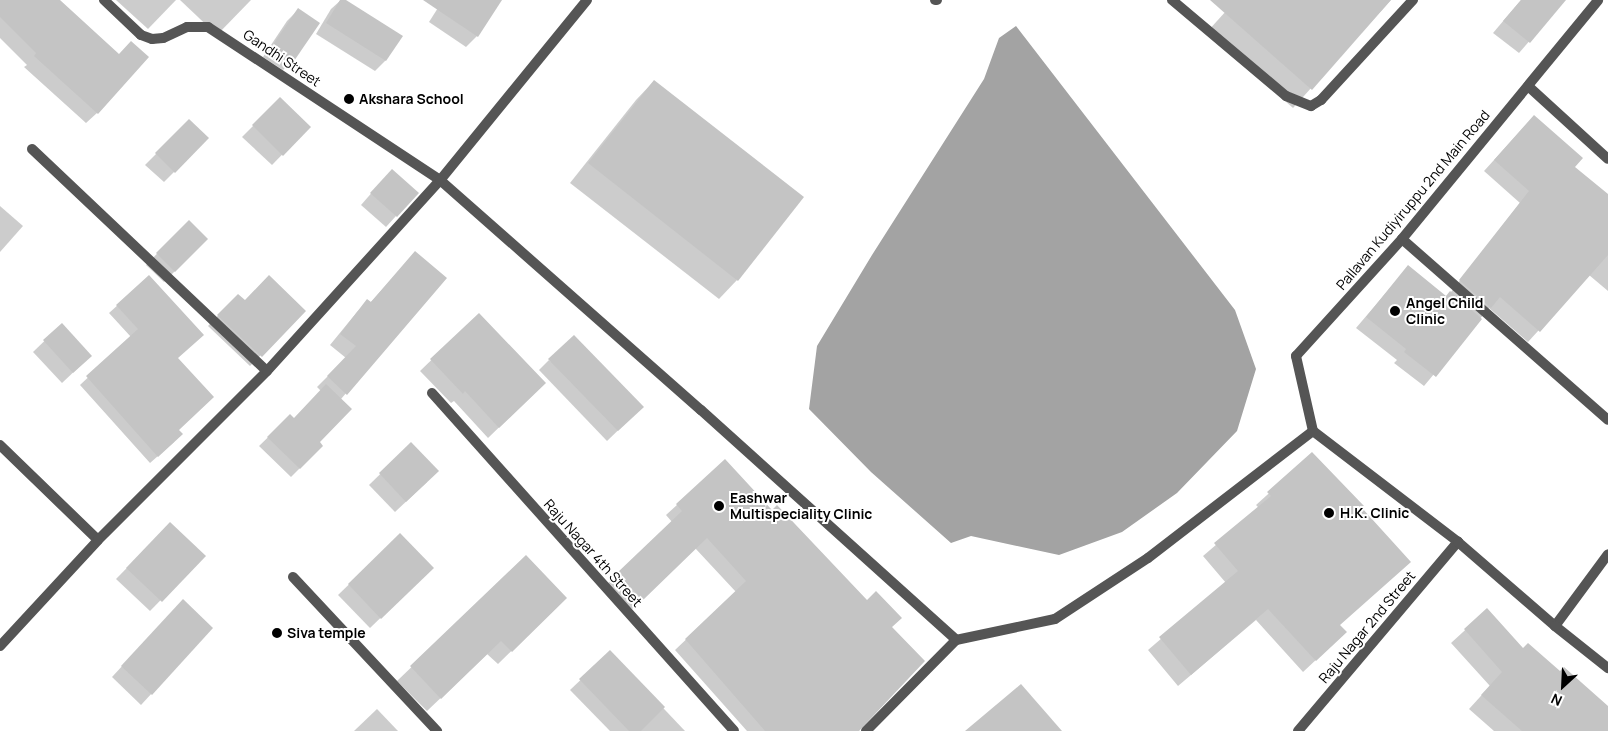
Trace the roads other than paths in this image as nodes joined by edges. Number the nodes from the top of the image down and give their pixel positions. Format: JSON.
{"nodes":[{"id":1,"x":104,"y":0,"type":"edge"},
{"id":2,"x":587,"y":0,"type":"edge"},
{"id":3,"x":1172,"y":0,"type":"edge"},
{"id":4,"x":1413,"y":0,"type":"edge"},
{"id":5,"x":1598,"y":0,"type":"edge"},
{"id":6,"x":1528,"y":86,"type":"junction"},
{"id":7,"x":32,"y":149,"type":"dead end"},
{"id":8,"x":1608,"y":159,"type":"edge"},
{"id":9,"x":440,"y":180,"type":"junction"},
{"id":10,"x":1402,"y":239,"type":"junction"},
{"id":11,"x":267,"y":371,"type":"junction"},
{"id":12,"x":432,"y":393,"type":"dead end"},
{"id":13,"x":1608,"y":420,"type":"edge"},
{"id":14,"x":1313,"y":431,"type":"junction"},
{"id":15,"x":0,"y":445,"type":"edge"},
{"id":16,"x":98,"y":540,"type":"junction"},
{"id":17,"x":1458,"y":542,"type":"junction"},
{"id":18,"x":1608,"y":554,"type":"edge"},
{"id":19,"x":293,"y":578,"type":"dead end"},
{"id":20,"x":1555,"y":626,"type":"junction"},
{"id":21,"x":956,"y":640,"type":"junction"},
{"id":22,"x":0,"y":646,"type":"edge"},
{"id":23,"x":1608,"y":668,"type":"edge"},
{"id":24,"x":437,"y":731,"type":"edge"},
{"id":25,"x":734,"y":731,"type":"edge"},
{"id":26,"x":866,"y":731,"type":"edge"},
{"id":27,"x":1298,"y":731,"type":"edge"}],
"edges":[{"from":1,"to":9,"type":"street","name":"Gandhi Street"},
{"from":2,"to":9,"type":"street"},
{"from":3,"to":4,"type":"street"},
{"from":5,"to":6,"type":"street","name":"Pallavan Kudiyiruppu 2nd Main Road"},
{"from":6,"to":8,"type":"street"},
{"from":6,"to":10,"type":"street","name":"Pallavan Kudiyiruppu 2nd Main Road"},
{"from":7,"to":11,"type":"street"},
{"from":9,"to":11,"type":"street"},
{"from":9,"to":21,"type":"street","name":"Gandhi Street"},
{"from":10,"to":13,"type":"street"},
{"from":10,"to":14,"type":"street","name":"Pallavan Kudiyiruppu 2nd Main Road"},
{"from":11,"to":16,"type":"street"},
{"from":12,"to":25,"type":"street","name":"Raju Nagar 4th Street"},
{"from":14,"to":17,"type":"street"},
{"from":14,"to":21,"type":"street"},
{"from":15,"to":16,"type":"street"},
{"from":16,"to":22,"type":"street"},
{"from":17,"to":20,"type":"street"},
{"from":17,"to":27,"type":"street","name":"Raju Nagar 2nd Street"},
{"from":18,"to":20,"type":"street"},
{"from":19,"to":24,"type":"street"},
{"from":20,"to":23,"type":"street"},
{"from":21,"to":26,"type":"street"}]}
